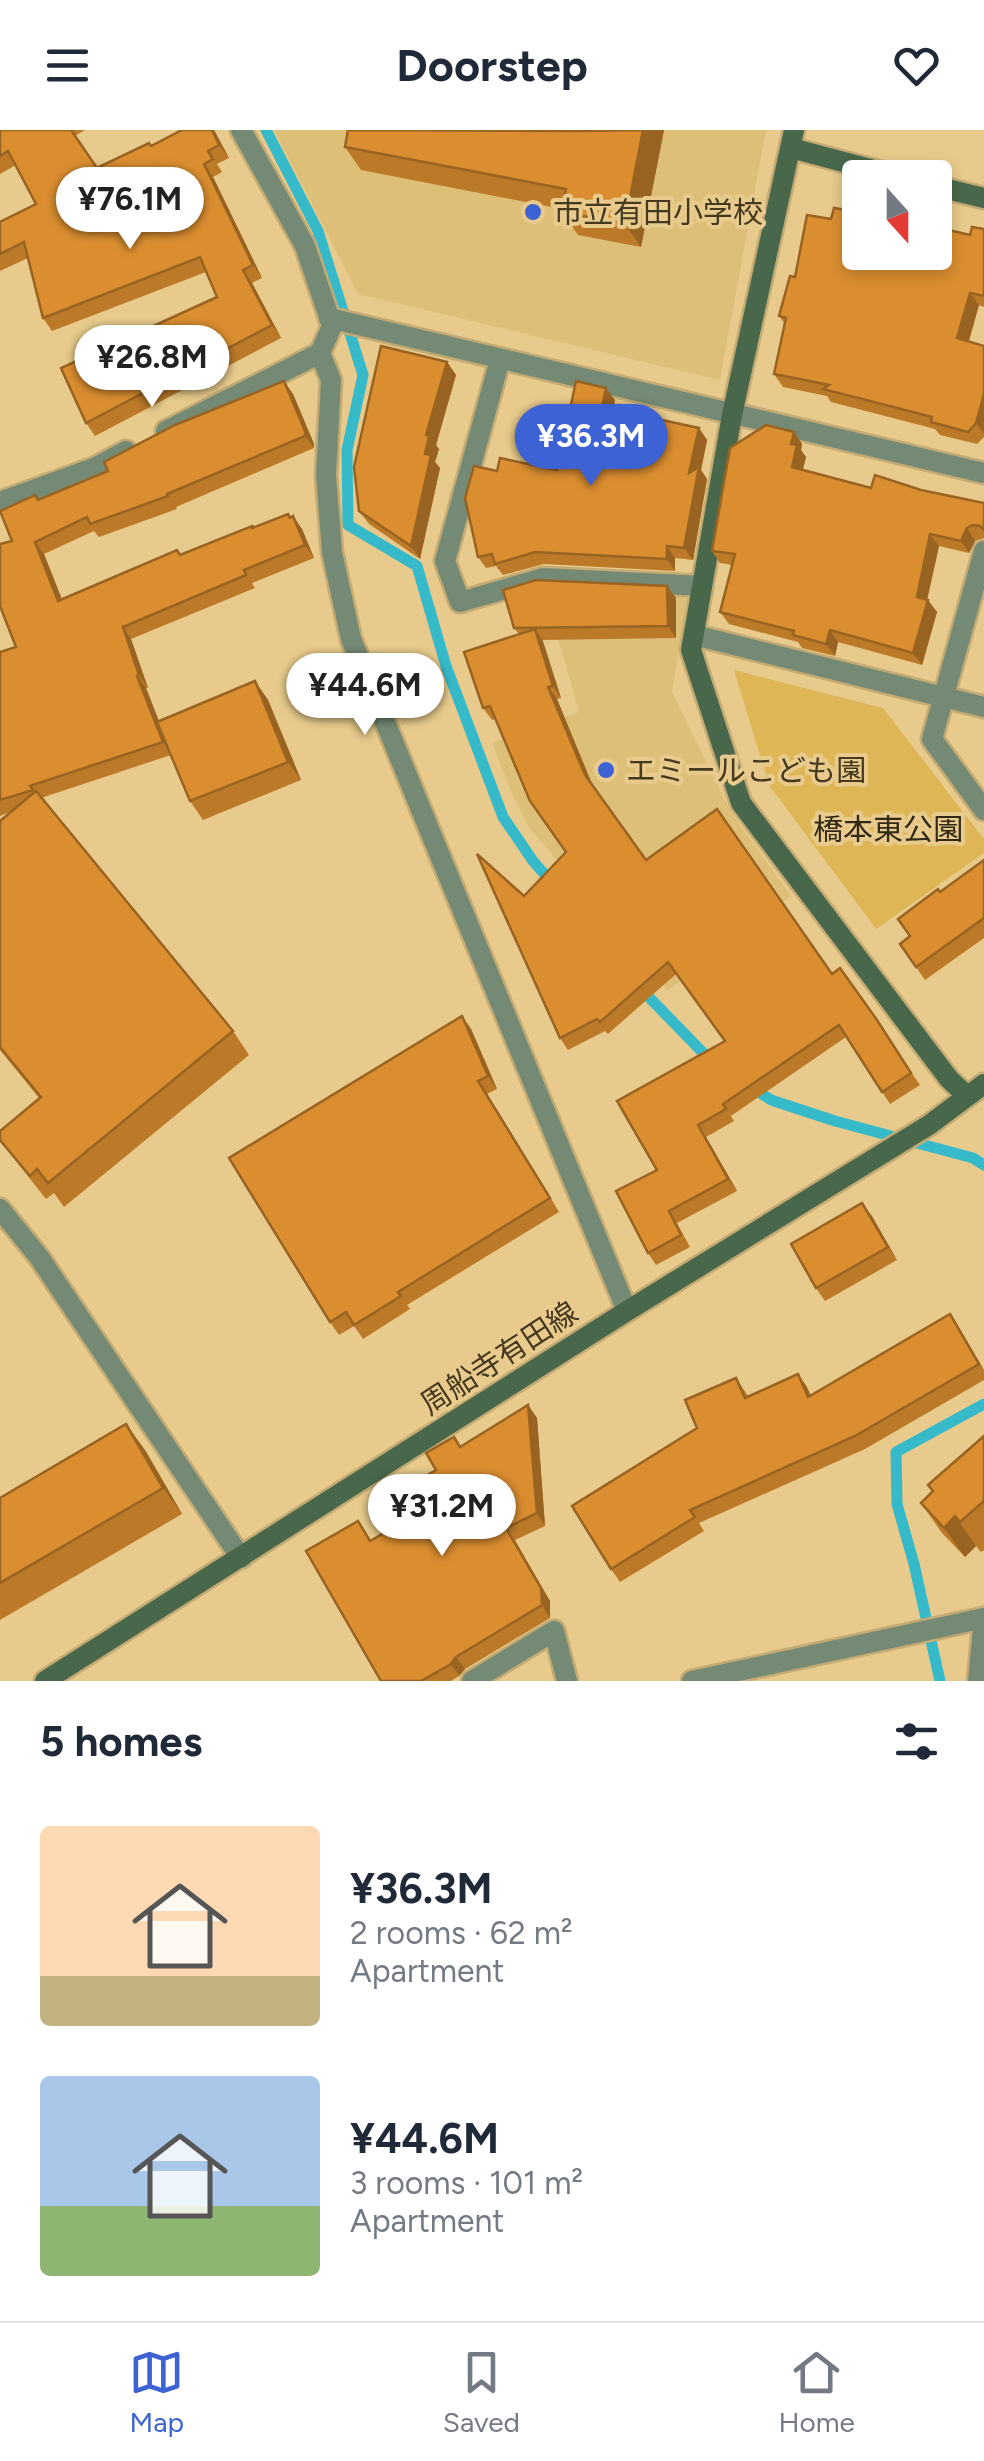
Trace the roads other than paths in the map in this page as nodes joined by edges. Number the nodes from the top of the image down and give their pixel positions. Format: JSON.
{"nodes":[{"id":1,"x":241,"y":130,"type":"edge"},
{"id":2,"x":792,"y":139,"type":"edge"},
{"id":3,"x":852,"y":160,"type":"edge"},
{"id":4,"x":952,"y":190,"type":"edge"},
{"id":5,"x":984,"y":198,"type":"edge"},
{"id":6,"x":329,"y":318,"type":"junction"},
{"id":7,"x":320,"y":353,"type":"junction"},
{"id":8,"x":500,"y":359,"type":"junction"},
{"id":9,"x":732,"y":415,"type":"junction"},
{"id":10,"x":984,"y":473,"type":"edge"},
{"id":11,"x":0,"y":502,"type":"edge"},
{"id":12,"x":984,"y":551,"type":"edge"},
{"id":13,"x":702,"y":586,"type":"junction"},
{"id":14,"x":694,"y":635,"type":"junction"},
{"id":15,"x":944,"y":698,"type":"junction"},
{"id":16,"x":984,"y":707,"type":"edge"},
{"id":17,"x":984,"y":810,"type":"edge"},
{"id":18,"x":976,"y":1090,"type":"edge"},
{"id":19,"x":0,"y":1209,"type":"edge"},
{"id":20,"x":627,"y":1312,"type":"junction"},
{"id":21,"x":241,"y":1558,"type":"junction"},
{"id":22,"x":984,"y":1618,"type":"edge"},
{"id":23,"x":46,"y":1681,"type":"edge"},
{"id":24,"x":472,"y":1681,"type":"edge"},
{"id":25,"x":567,"y":1681,"type":"edge"},
{"id":26,"x":692,"y":1681,"type":"edge"},
{"id":27,"x":978,"y":1681,"type":"edge"}],
"edges":[{"from":1,"to":6,"type":"street"},
{"from":2,"to":3,"type":"street"},
{"from":2,"to":9,"type":"street"},
{"from":4,"to":5,"type":"street"},
{"from":6,"to":7,"type":"street"},
{"from":6,"to":8,"type":"street"},
{"from":7,"to":11,"type":"street"},
{"from":7,"to":20,"type":"street"},
{"from":8,"to":9,"type":"street"},
{"from":8,"to":13,"type":"street"},
{"from":9,"to":10,"type":"street"},
{"from":9,"to":13,"type":"street"},
{"from":12,"to":15,"type":"street"},
{"from":13,"to":14,"type":"street"},
{"from":14,"to":15,"type":"street"},
{"from":14,"to":18,"type":"street"},
{"from":15,"to":16,"type":"street"},
{"from":15,"to":17,"type":"street"},
{"from":18,"to":20,"type":"street","name":"周船寺有田線"},
{"from":19,"to":21,"type":"street"},
{"from":20,"to":21,"type":"street","name":"周船寺有田線"},
{"from":21,"to":23,"type":"street","name":"周船寺有田線"},
{"from":22,"to":26,"type":"street"},
{"from":22,"to":27,"type":"street"},
{"from":24,"to":25,"type":"street"}]}
